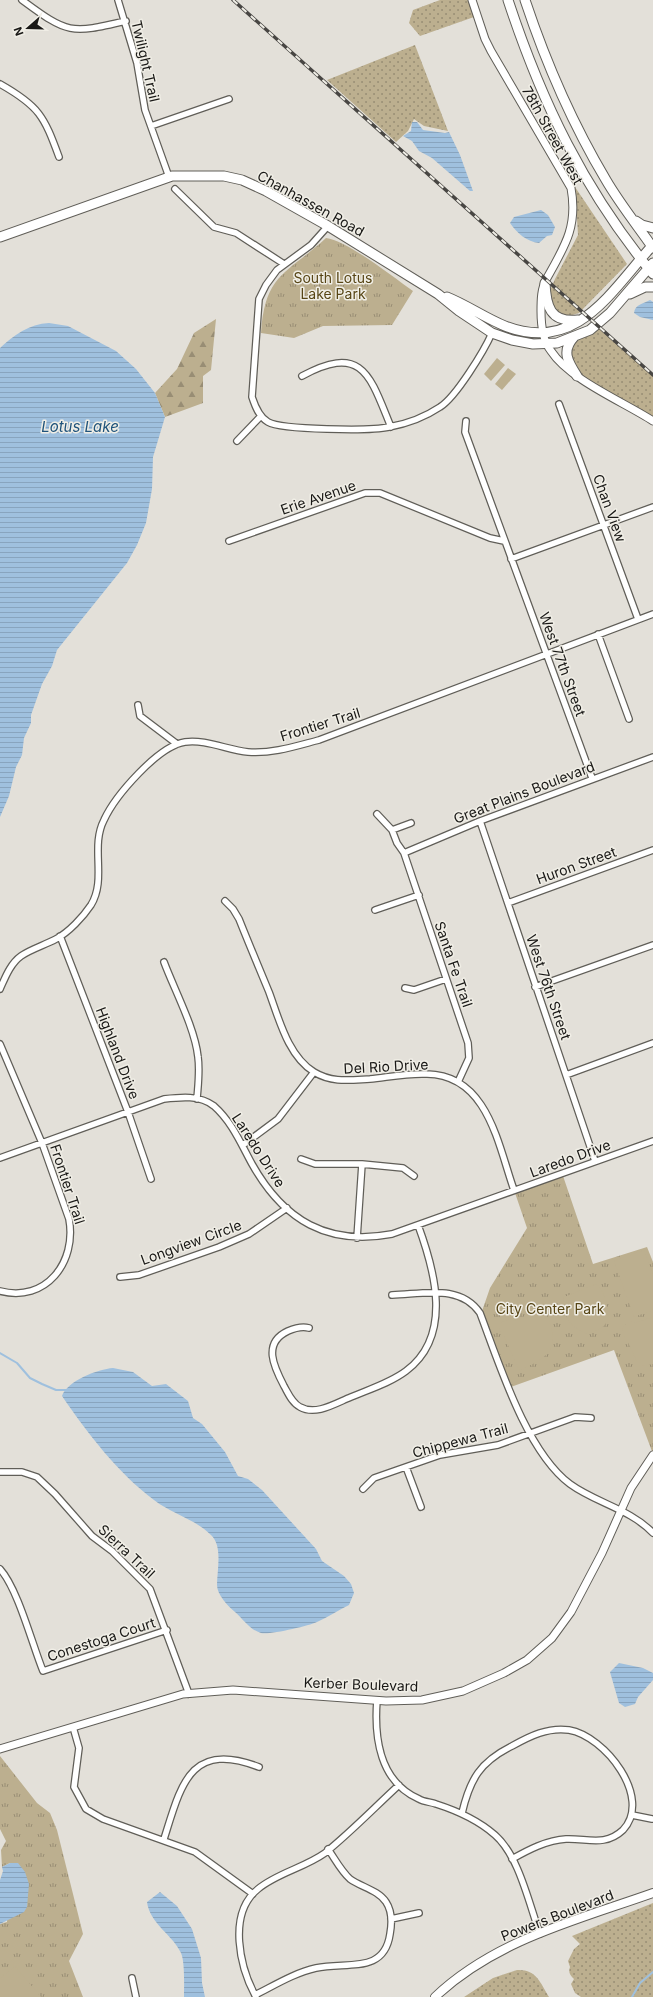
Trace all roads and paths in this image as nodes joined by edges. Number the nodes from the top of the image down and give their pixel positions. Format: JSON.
{"nodes":[{"id":1,"x":22,"y":0,"type":"edge"},
{"id":2,"x":118,"y":0,"type":"edge"},
{"id":3,"x":472,"y":0,"type":"edge"},
{"id":4,"x":508,"y":0,"type":"edge"},
{"id":5,"x":525,"y":0,"type":"edge"},
{"id":6,"x":126,"y":21,"type":"junction"},
{"id":7,"x":0,"y":84,"type":"edge"},
{"id":8,"x":229,"y":99,"type":"dead end"},
{"id":9,"x":151,"y":126,"type":"junction"},
{"id":10,"x":59,"y":157,"type":"dead end"},
{"id":11,"x":169,"y":177,"type":"junction"},
{"id":12,"x":174,"y":189,"type":"dead end"},
{"id":13,"x":632,"y":219,"type":"junction"},
{"id":14,"x":328,"y":226,"type":"junction"},
{"id":15,"x":653,"y":228,"type":"edge"},
{"id":16,"x":0,"y":235,"type":"edge"},
{"id":17,"x":653,"y":246,"type":"edge"},
{"id":18,"x":640,"y":258,"type":"junction"},
{"id":19,"x":284,"y":264,"type":"junction"},
{"id":20,"x":651,"y":268,"type":"edge"},
{"id":21,"x":545,"y":283,"type":"junction"},
{"id":22,"x":653,"y":287,"type":"edge"},
{"id":23,"x":438,"y":294,"type":"junction"},
{"id":24,"x":625,"y":296,"type":"junction"},
{"id":25,"x":584,"y":319,"type":"junction"},
{"id":26,"x":544,"y":332,"type":"junction"},
{"id":27,"x":492,"y":333,"type":"junction"},
{"id":28,"x":574,"y":338,"type":"junction"},
{"id":29,"x":547,"y":344,"type":"junction"},
{"id":30,"x":302,"y":376,"type":"dead end"},
{"id":31,"x":577,"y":376,"type":"junction"},
{"id":32,"x":559,"y":404,"type":"dead end"},
{"id":33,"x":262,"y":416,"type":"junction"},
{"id":34,"x":466,"y":421,"type":"dead end"},
{"id":35,"x":653,"y":421,"type":"edge"},
{"id":36,"x":391,"y":427,"type":"junction"},
{"id":37,"x":237,"y":442,"type":"dead end"},
{"id":38,"x":653,"y":507,"type":"edge"},
{"id":39,"x":604,"y":525,"type":"junction"},
{"id":40,"x":229,"y":541,"type":"dead end"},
{"id":41,"x":504,"y":541,"type":"junction"},
{"id":42,"x":511,"y":559,"type":"junction"},
{"id":43,"x":653,"y":614,"type":"edge"},
{"id":44,"x":638,"y":619,"type":"junction"},
{"id":45,"x":598,"y":634,"type":"junction"},
{"id":46,"x":547,"y":653,"type":"junction"},
{"id":47,"x":138,"y":705,"type":"dead end"},
{"id":48,"x":630,"y":719,"type":"dead end"},
{"id":49,"x":177,"y":744,"type":"junction"},
{"id":50,"x":653,"y":757,"type":"edge"},
{"id":51,"x":592,"y":778,"type":"junction"},
{"id":52,"x":377,"y":814,"type":"dead end"},
{"id":53,"x":480,"y":821,"type":"junction"},
{"id":54,"x":411,"y":823,"type":"dead end"},
{"id":55,"x":392,"y":830,"type":"junction"},
{"id":56,"x":653,"y":850,"type":"edge"},
{"id":57,"x":404,"y":853,"type":"junction"},
{"id":58,"x":418,"y":895,"type":"junction"},
{"id":59,"x":225,"y":901,"type":"dead end"},
{"id":60,"x":508,"y":903,"type":"junction"},
{"id":61,"x":375,"y":910,"type":"dead end"},
{"id":62,"x":60,"y":936,"type":"junction"},
{"id":63,"x":653,"y":944,"type":"edge"},
{"id":64,"x":164,"y":962,"type":"dead end"},
{"id":65,"x":446,"y":979,"type":"junction"},
{"id":66,"x":535,"y":987,"type":"junction"},
{"id":67,"x":404,"y":988,"type":"dead end"},
{"id":68,"x":0,"y":989,"type":"edge"},
{"id":69,"x":653,"y":1043,"type":"edge"},
{"id":70,"x":0,"y":1044,"type":"edge"},
{"id":71,"x":314,"y":1072,"type":"junction"},
{"id":72,"x":566,"y":1075,"type":"junction"},
{"id":73,"x":458,"y":1082,"type":"junction"},
{"id":74,"x":197,"y":1099,"type":"junction"},
{"id":75,"x":128,"y":1112,"type":"junction"},
{"id":76,"x":653,"y":1141,"type":"edge"},
{"id":77,"x":42,"y":1144,"type":"junction"},
{"id":78,"x":243,"y":1145,"type":"junction"},
{"id":79,"x":0,"y":1158,"type":"edge"},
{"id":80,"x":301,"y":1160,"type":"dead end"},
{"id":81,"x":595,"y":1161,"type":"junction"},
{"id":82,"x":362,"y":1164,"type":"junction"},
{"id":83,"x":414,"y":1176,"type":"dead end"},
{"id":84,"x":151,"y":1179,"type":"dead end"},
{"id":85,"x":514,"y":1190,"type":"junction"},
{"id":86,"x":286,"y":1208,"type":"junction"},
{"id":87,"x":418,"y":1225,"type":"junction"},
{"id":88,"x":357,"y":1238,"type":"junction"},
{"id":89,"x":120,"y":1277,"type":"dead end"},
{"id":90,"x":0,"y":1291,"type":"edge"},
{"id":91,"x":436,"y":1293,"type":"junction"},
{"id":92,"x":392,"y":1295,"type":"dead end"},
{"id":93,"x":309,"y":1328,"type":"dead end"},
{"id":94,"x":590,"y":1418,"type":"dead end"},
{"id":95,"x":530,"y":1432,"type":"junction"},
{"id":96,"x":653,"y":1455,"type":"edge"},
{"id":97,"x":406,"y":1467,"type":"junction"},
{"id":98,"x":0,"y":1472,"type":"edge"},
{"id":99,"x":363,"y":1489,"type":"dead end"},
{"id":100,"x":421,"y":1507,"type":"dead end"},
{"id":101,"x":620,"y":1511,"type":"junction"},
{"id":102,"x":653,"y":1533,"type":"edge"},
{"id":103,"x":0,"y":1569,"type":"edge"},
{"id":104,"x":167,"y":1630,"type":"junction"},
{"id":105,"x":189,"y":1694,"type":"junction"},
{"id":106,"x":377,"y":1700,"type":"junction"},
{"id":107,"x":73,"y":1727,"type":"junction"},
{"id":108,"x":0,"y":1749,"type":"edge"},
{"id":109,"x":259,"y":1767,"type":"dead end"},
{"id":110,"x":399,"y":1785,"type":"junction"},
{"id":111,"x":462,"y":1813,"type":"junction"},
{"id":112,"x":632,"y":1816,"type":"junction"},
{"id":113,"x":652,"y":1819,"type":"edge"},
{"id":114,"x":164,"y":1839,"type":"junction"},
{"id":115,"x":328,"y":1849,"type":"junction"},
{"id":116,"x":512,"y":1859,"type":"junction"},
{"id":117,"x":653,"y":1893,"type":"edge"},
{"id":118,"x":253,"y":1894,"type":"junction"},
{"id":119,"x":418,"y":1913,"type":"dead end"},
{"id":120,"x":391,"y":1920,"type":"junction"},
{"id":121,"x":540,"y":1934,"type":"junction"},
{"id":122,"x":132,"y":1978,"type":"dead end"},
{"id":123,"x":255,"y":1996,"type":"edge"},
{"id":124,"x":136,"y":1997,"type":"edge"},
{"id":125,"x":435,"y":1997,"type":"edge"}],
"edges":[{"from":1,"to":6,"type":"street"},
{"from":2,"to":6,"type":"street","name":"Twilight Trail"},
{"from":3,"to":21,"type":"street","name":"78th Street West"},
{"from":4,"to":18,"type":"main road"},
{"from":5,"to":13,"type":"main road"},
{"from":6,"to":9,"type":"street","name":"Twilight Trail"},
{"from":7,"to":10,"type":"street"},
{"from":8,"to":9,"type":"street","name":"Twilight Trail"},
{"from":9,"to":11,"type":"street","name":"Twilight Trail"},
{"from":11,"to":14,"type":"main road","name":"Chanhassen Road"},
{"from":11,"to":16,"type":"main road","name":"Chanhassen Road"},
{"from":12,"to":19,"type":"street"},
{"from":13,"to":15,"type":"main road"},
{"from":13,"to":17,"type":"main road"},
{"from":14,"to":19,"type":"street"},
{"from":14,"to":23,"type":"main road","name":"Chanhassen Road"},
{"from":17,"to":18,"type":"main road","name":"Chanhassen Road"},
{"from":18,"to":20,"type":"main road"},
{"from":18,"to":25,"type":"main road","name":"Chanhassen Road"},
{"from":19,"to":33,"type":"street"},
{"from":20,"to":24,"type":"main road","name":"Chanhassen Road"},
{"from":21,"to":25,"type":"main road"},
{"from":21,"to":26,"type":"street","name":"78th Street West"},
{"from":22,"to":24,"type":"main road"},
{"from":23,"to":26,"type":"main road","name":"Chanhassen Road"},
{"from":23,"to":27,"type":"main road","name":"Chanhassen Road"},
{"from":24,"to":28,"type":"main road","name":"Chanhassen Road"},
{"from":25,"to":26,"type":"main road","name":"Chanhassen Road"},
{"from":26,"to":29,"type":"street","name":"78th Street West"},
{"from":27,"to":29,"type":"main road","name":"Chanhassen Road"},
{"from":27,"to":36,"type":"street"},
{"from":28,"to":29,"type":"main road","name":"Chanhassen Road"},
{"from":28,"to":31,"type":"main road"},
{"from":29,"to":31,"type":"street"},
{"from":30,"to":36,"type":"street"},
{"from":31,"to":35,"type":"street"},
{"from":32,"to":39,"type":"street","name":"Chan View"},
{"from":33,"to":36,"type":"street"},
{"from":33,"to":37,"type":"street"},
{"from":34,"to":41,"type":"street"},
{"from":38,"to":39,"type":"street"},
{"from":39,"to":42,"type":"street"},
{"from":39,"to":44,"type":"street","name":"Chan View"},
{"from":40,"to":41,"type":"street","name":"Erie Avenue"},
{"from":41,"to":42,"type":"street","name":"West 77th Street"},
{"from":42,"to":46,"type":"street","name":"West 77th Street"},
{"from":43,"to":44,"type":"street","name":"Frontier Trail"},
{"from":44,"to":45,"type":"street","name":"Frontier Trail"},
{"from":45,"to":46,"type":"street","name":"Frontier Trail"},
{"from":45,"to":48,"type":"street"},
{"from":46,"to":49,"type":"street","name":"Frontier Trail"},
{"from":46,"to":51,"type":"street","name":"West 77th Street"},
{"from":47,"to":49,"type":"street"},
{"from":49,"to":62,"type":"street"},
{"from":50,"to":51,"type":"street","name":"Great Plains Boulevard"},
{"from":51,"to":53,"type":"street","name":"Great Plains Boulevard"},
{"from":52,"to":55,"type":"street","name":"Santa Fe Trail"},
{"from":53,"to":57,"type":"street","name":"Great Plains Boulevard"},
{"from":53,"to":60,"type":"street","name":"West 76th Street"},
{"from":54,"to":55,"type":"street"},
{"from":55,"to":57,"type":"street","name":"Santa Fe Trail"},
{"from":56,"to":60,"type":"street","name":"Huron Street"},
{"from":57,"to":58,"type":"street","name":"Santa Fe Trail"},
{"from":58,"to":61,"type":"street"},
{"from":58,"to":65,"type":"street","name":"Santa Fe Trail"},
{"from":59,"to":71,"type":"street","name":"Del Rio Drive"},
{"from":60,"to":66,"type":"street","name":"West 76th Street"},
{"from":62,"to":68,"type":"street"},
{"from":62,"to":75,"type":"street","name":"Highland Drive"},
{"from":63,"to":66,"type":"street"},
{"from":64,"to":74,"type":"street"},
{"from":65,"to":67,"type":"street"},
{"from":65,"to":73,"type":"street","name":"Santa Fe Trail"},
{"from":66,"to":72,"type":"street","name":"West 76th Street"},
{"from":69,"to":72,"type":"street"},
{"from":70,"to":77,"type":"street","name":"Frontier Trail"},
{"from":71,"to":73,"type":"street","name":"Del Rio Drive"},
{"from":71,"to":78,"type":"street"},
{"from":72,"to":81,"type":"street","name":"West 76th Street"},
{"from":73,"to":85,"type":"street","name":"Del Rio Drive"},
{"from":74,"to":75,"type":"street","name":"Laredo Drive"},
{"from":74,"to":78,"type":"street","name":"Laredo Drive"},
{"from":75,"to":77,"type":"street","name":"Laredo Drive"},
{"from":75,"to":84,"type":"street","name":"Highland Drive"},
{"from":76,"to":81,"type":"street","name":"Laredo Drive"},
{"from":77,"to":79,"type":"street","name":"Laredo Drive"},
{"from":77,"to":90,"type":"street","name":"Frontier Trail"},
{"from":78,"to":86,"type":"street","name":"Laredo Drive"},
{"from":80,"to":82,"type":"street"},
{"from":81,"to":85,"type":"street","name":"Laredo Drive"},
{"from":82,"to":83,"type":"street"},
{"from":82,"to":88,"type":"street"},
{"from":85,"to":87,"type":"street","name":"Laredo Drive"},
{"from":86,"to":88,"type":"street","name":"Laredo Drive"},
{"from":86,"to":89,"type":"street","name":"Longview Circle"},
{"from":87,"to":88,"type":"street","name":"Laredo Drive"},
{"from":87,"to":91,"type":"street"},
{"from":91,"to":92,"type":"street"},
{"from":91,"to":93,"type":"street"},
{"from":91,"to":95,"type":"street"},
{"from":94,"to":95,"type":"street","name":"Chippewa Trail"},
{"from":95,"to":97,"type":"street","name":"Chippewa Trail"},
{"from":95,"to":101,"type":"street"},
{"from":96,"to":101,"type":"street","name":"Kerber Boulevard"},
{"from":97,"to":99,"type":"street","name":"Chippewa Trail"},
{"from":97,"to":100,"type":"street"},
{"from":98,"to":104,"type":"street","name":"Sierra Trail"},
{"from":101,"to":102,"type":"street"},
{"from":101,"to":106,"type":"street","name":"Kerber Boulevard"},
{"from":103,"to":104,"type":"street","name":"Conestoga Court"},
{"from":104,"to":105,"type":"street","name":"Sierra Trail"},
{"from":105,"to":106,"type":"street","name":"Kerber Boulevard"},
{"from":105,"to":107,"type":"street","name":"Kerber Boulevard"},
{"from":106,"to":110,"type":"street"},
{"from":107,"to":108,"type":"street","name":"Kerber Boulevard"},
{"from":107,"to":114,"type":"street"},
{"from":109,"to":114,"type":"street"},
{"from":110,"to":111,"type":"street"},
{"from":110,"to":115,"type":"street"},
{"from":111,"to":112,"type":"street"},
{"from":111,"to":116,"type":"street"},
{"from":112,"to":113,"type":"street"},
{"from":112,"to":116,"type":"street"},
{"from":114,"to":118,"type":"street"},
{"from":115,"to":118,"type":"street"},
{"from":115,"to":120,"type":"street"},
{"from":116,"to":121,"type":"street"},
{"from":117,"to":121,"type":"main road","name":"Powers Boulevard"},
{"from":118,"to":123,"type":"street"},
{"from":119,"to":120,"type":"street"},
{"from":120,"to":123,"type":"street"},
{"from":121,"to":125,"type":"main road","name":"Powers Boulevard"},
{"from":122,"to":124,"type":"street"}]}
